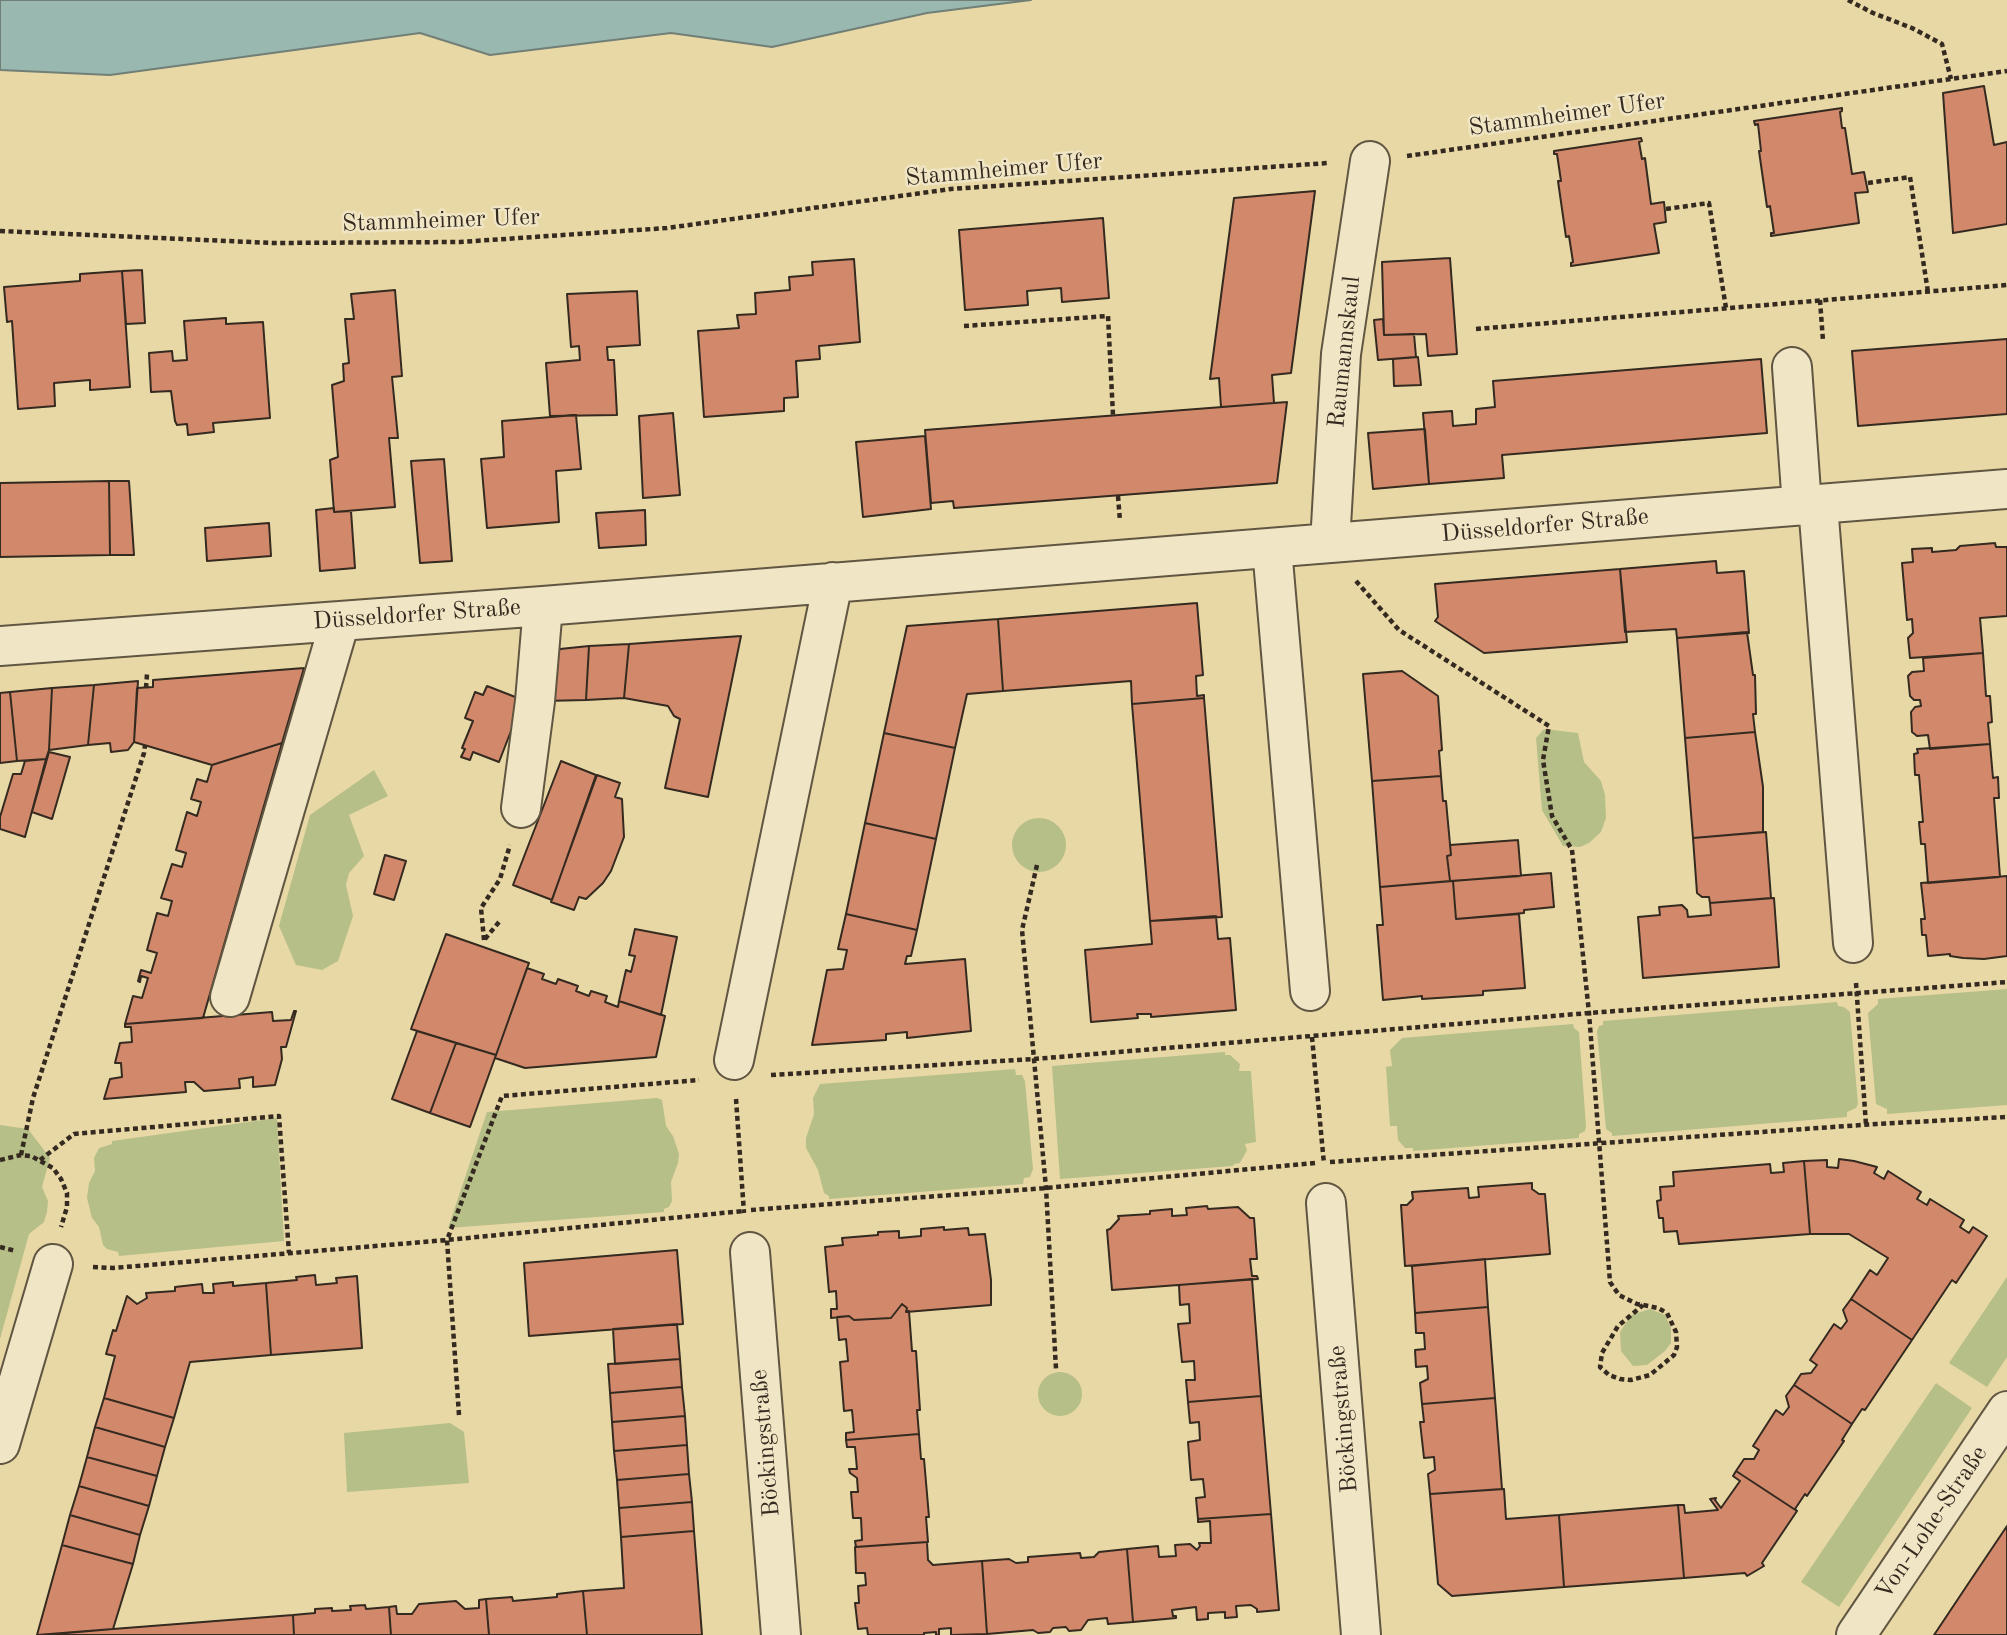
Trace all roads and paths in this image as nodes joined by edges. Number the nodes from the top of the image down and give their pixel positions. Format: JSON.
{"nodes":[{"id":1,"x":1847,"y":0,"type":"edge"},
{"id":2,"x":2007,"y":71,"type":"edge"},
{"id":3,"x":1951,"y":79,"type":"junction"},
{"id":4,"x":1370,"y":161,"type":"junction"},
{"id":5,"x":1868,"y":183,"type":"dead end"},
{"id":6,"x":1666,"y":209,"type":"dead end"},
{"id":7,"x":0,"y":231,"type":"edge"},
{"id":8,"x":2007,"y":285,"type":"edge"},
{"id":9,"x":1928,"y":292,"type":"junction"},
{"id":10,"x":1726,"y":308,"type":"junction"},
{"id":11,"x":964,"y":326,"type":"dead end"},
{"id":12,"x":1475,"y":329,"type":"dead end"},
{"id":13,"x":1792,"y":367,"type":"dead end"},
{"id":14,"x":1114,"y":415,"type":"dead end"},
{"id":15,"x":2007,"y":489,"type":"edge"},
{"id":16,"x":1810,"y":505,"type":"junction"},
{"id":17,"x":1329,"y":543,"type":"junction"},
{"id":18,"x":1272,"y":548,"type":"junction"},
{"id":19,"x":833,"y":582,"type":"junction"},
{"id":20,"x":543,"y":606,"type":"junction"},
{"id":21,"x":340,"y":621,"type":"junction"},
{"id":22,"x":0,"y":646,"type":"edge"},
{"id":23,"x":147,"y":670,"type":"dead end"},
{"id":24,"x":146,"y":688,"type":"dead end"},
{"id":25,"x":145,"y":745,"type":"dead end"},
{"id":26,"x":521,"y":808,"type":"joint"},
{"id":27,"x":1037,"y":865,"type":"dead end"},
{"id":28,"x":499,"y":922,"type":"dead end"},
{"id":29,"x":1853,"y":943,"type":"joint"},
{"id":30,"x":2007,"y":982,"type":"edge"},
{"id":31,"x":1310,"y":991,"type":"joint"},
{"id":32,"x":1858,"y":992,"type":"junction"},
{"id":33,"x":230,"y":997,"type":"dead end"},
{"id":34,"x":1589,"y":1013,"type":"junction"},
{"id":35,"x":1312,"y":1037,"type":"junction"},
{"id":36,"x":1034,"y":1059,"type":"junction"},
{"id":37,"x":734,"y":1068,"type":"junction"},
{"id":38,"x":2007,"y":1117,"type":"edge"},
{"id":39,"x":1866,"y":1125,"type":"junction"},
{"id":40,"x":1599,"y":1143,"type":"junction"},
{"id":41,"x":21,"y":1155,"type":"junction"},
{"id":42,"x":0,"y":1160,"type":"edge"},
{"id":43,"x":40,"y":1160,"type":"junction"},
{"id":44,"x":1323,"y":1162,"type":"junction"},
{"id":45,"x":1046,"y":1188,"type":"junction"},
{"id":46,"x":1326,"y":1203,"type":"joint"},
{"id":47,"x":744,"y":1210,"type":"junction"},
{"id":48,"x":447,"y":1240,"type":"junction"},
{"id":49,"x":0,"y":1247,"type":"edge"},
{"id":50,"x":9,"y":1250,"type":"junction"},
{"id":51,"x":43,"y":1250,"type":"junction"},
{"id":52,"x":750,"y":1252,"type":"joint"},
{"id":53,"x":289,"y":1253,"type":"junction"},
{"id":54,"x":0,"y":1255,"type":"edge"},
{"id":55,"x":1643,"y":1305,"type":"junction"},
{"id":56,"x":1056,"y":1370,"type":"dead end"},
{"id":57,"x":2007,"y":1412,"type":"edge"},
{"id":58,"x":459,"y":1415,"type":"dead end"},
{"id":59,"x":0,"y":1444,"type":"edge"},
{"id":60,"x":781,"y":1635,"type":"edge"},
{"id":61,"x":1361,"y":1635,"type":"edge"},
{"id":62,"x":1856,"y":1635,"type":"edge"}],
"edges":[{"from":1,"to":3,"type":"path"},
{"from":2,"to":3,"type":"path","name":"Stammheimer Ufer"},
{"from":3,"to":4,"type":"path","name":"Stammheimer Ufer"},
{"from":4,"to":7,"type":"path","name":"Stammheimer Ufer"},
{"from":4,"to":17,"type":"street","name":"Raumannskaul"},
{"from":5,"to":9,"type":"path"},
{"from":6,"to":10,"type":"path"},
{"from":8,"to":9,"type":"path"},
{"from":9,"to":10,"type":"path"},
{"from":10,"to":12,"type":"path"},
{"from":11,"to":14,"type":"path"},
{"from":13,"to":16,"type":"street"},
{"from":15,"to":16,"type":"street","name":"Düsseldorfer Straße"},
{"from":16,"to":17,"type":"street","name":"Düsseldorfer Straße"},
{"from":16,"to":29,"type":"street"},
{"from":17,"to":18,"type":"street","name":"Düsseldorfer Straße"},
{"from":17,"to":34,"type":"path"},
{"from":18,"to":19,"type":"street","name":"Düsseldorfer Straße"},
{"from":18,"to":31,"type":"street"},
{"from":19,"to":20,"type":"street","name":"Düsseldorfer Straße"},
{"from":19,"to":37,"type":"street"},
{"from":20,"to":21,"type":"street","name":"Düsseldorfer Straße"},
{"from":20,"to":26,"type":"street"},
{"from":21,"to":22,"type":"street","name":"Düsseldorfer Straße"},
{"from":21,"to":33,"type":"street"},
{"from":23,"to":24,"type":"path"},
{"from":25,"to":41,"type":"path"},
{"from":26,"to":28,"type":"path"},
{"from":27,"to":36,"type":"path"},
{"from":29,"to":32,"type":"path"},
{"from":30,"to":32,"type":"path"},
{"from":31,"to":35,"type":"path"},
{"from":32,"to":34,"type":"path"},
{"from":32,"to":39,"type":"path"},
{"from":34,"to":35,"type":"path"},
{"from":34,"to":40,"type":"path"},
{"from":35,"to":36,"type":"path"},
{"from":35,"to":44,"type":"path"},
{"from":36,"to":37,"type":"path"},
{"from":36,"to":45,"type":"path"},
{"from":37,"to":47,"type":"path"},
{"from":37,"to":48,"type":"path"},
{"from":38,"to":39,"type":"path"},
{"from":39,"to":40,"type":"path"},
{"from":40,"to":44,"type":"path"},
{"from":40,"to":55,"type":"path"},
{"from":41,"to":42,"type":"path"},
{"from":41,"to":43,"type":"path"},
{"from":43,"to":51,"type":"path"},
{"from":43,"to":53,"type":"path"},
{"from":44,"to":45,"type":"path"},
{"from":44,"to":46,"type":"path"},
{"from":45,"to":47,"type":"path"},
{"from":45,"to":56,"type":"path"},
{"from":46,"to":61,"type":"street","name":"Böckingstraße"},
{"from":47,"to":48,"type":"path"},
{"from":47,"to":52,"type":"path"},
{"from":48,"to":53,"type":"path"},
{"from":48,"to":58,"type":"path"},
{"from":49,"to":50,"type":"path"},
{"from":50,"to":51,"type":"path"},
{"from":50,"to":54,"type":"path"},
{"from":51,"to":53,"type":"path"},
{"from":51,"to":59,"type":"street"},
{"from":52,"to":60,"type":"street","name":"Böckingstraße"},
{"from":55,"to":55,"type":"path"},
{"from":57,"to":62,"type":"street","name":"Von-Lohe-Straße"}]}
